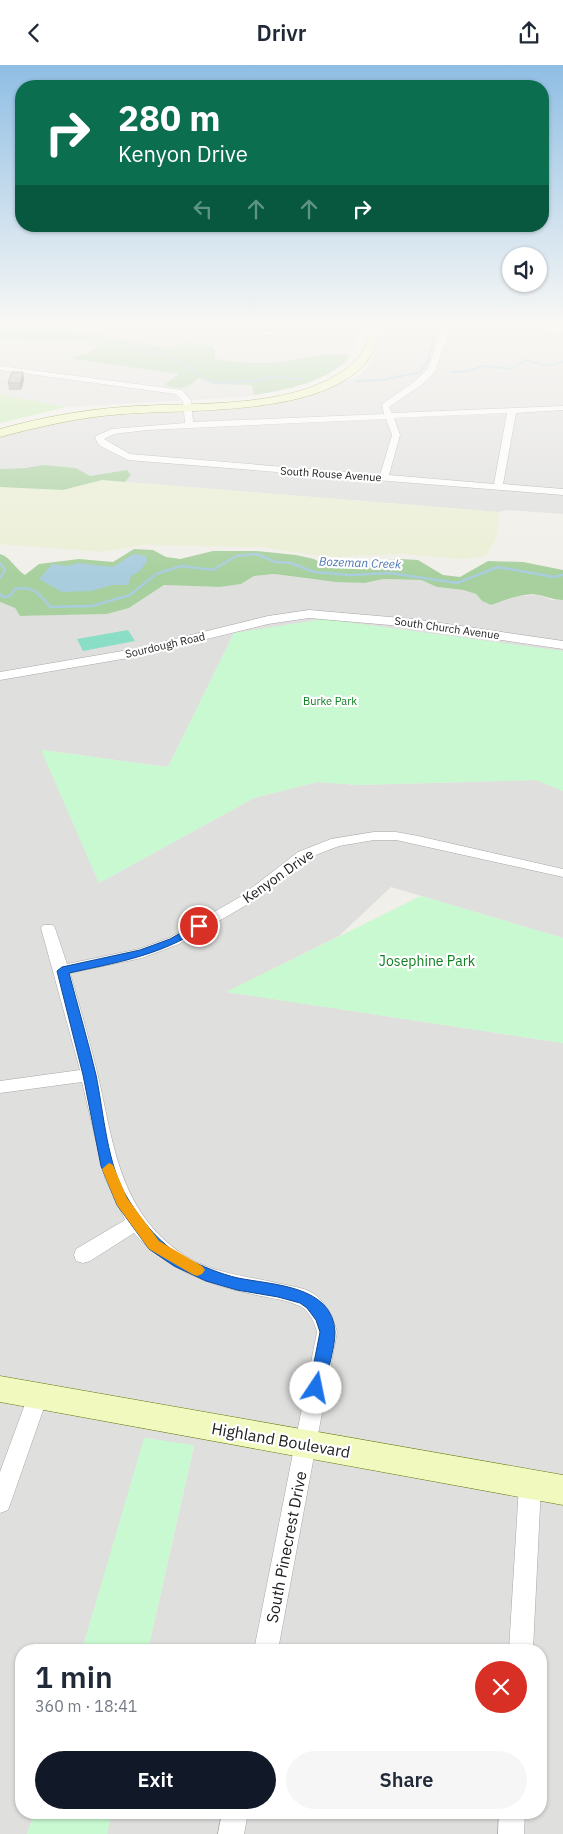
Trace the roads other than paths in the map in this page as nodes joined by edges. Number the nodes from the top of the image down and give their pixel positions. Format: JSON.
{"nodes":[{"id":1,"x":79,"y":410,"type":"edge"},
{"id":2,"x":130,"y":410,"type":"edge"},
{"id":3,"x":188,"y":410,"type":"edge"},
{"id":4,"x":385,"y":410,"type":"edge"},
{"id":5,"x":512,"y":410,"type":"junction"},
{"id":6,"x":523,"y":410,"type":"edge"},
{"id":7,"x":388,"y":416,"type":"junction"},
{"id":8,"x":189,"y":425,"type":"junction"},
{"id":9,"x":0,"y":427,"type":"edge"},
{"id":10,"x":0,"y":433,"type":"edge"},
{"id":11,"x":384,"y":478,"type":"junction"},
{"id":12,"x":498,"y":487,"type":"junction"},
{"id":13,"x":563,"y":491,"type":"edge"},
{"id":14,"x":330,"y":614,"type":"joint"},
{"id":15,"x":563,"y":645,"type":"edge"},
{"id":16,"x":0,"y":676,"type":"edge"},
{"id":17,"x":563,"y":873,"type":"edge"},
{"id":18,"x":48,"y":928,"type":"dead end"},
{"id":19,"x":62,"y":971,"type":"junction"},
{"id":20,"x":89,"y":1075,"type":"junction"},
{"id":21,"x":0,"y":1087,"type":"edge"},
{"id":22,"x":136,"y":1223,"type":"junction"},
{"id":23,"x":83,"y":1255,"type":"dead end"},
{"id":24,"x":0,"y":1389,"type":"edge"},
{"id":25,"x":38,"y":1396,"type":"junction"},
{"id":26,"x":305,"y":1445,"type":"junction"},
{"id":27,"x":530,"y":1486,"type":"junction"},
{"id":28,"x":563,"y":1490,"type":"edge"},
{"id":29,"x":0,"y":1502,"type":"edge"},
{"id":30,"x":267,"y":1644,"type":"edge"},
{"id":31,"x":521,"y":1644,"type":"edge"},
{"id":32,"x":234,"y":1819,"type":"edge"},
{"id":33,"x":512,"y":1819,"type":"edge"},
{"id":34,"x":231,"y":1834,"type":"edge"},
{"id":35,"x":511,"y":1834,"type":"edge"}],
"edges":[{"from":1,"to":9,"type":"main road"},
{"from":2,"to":10,"type":"main road"},
{"from":3,"to":8,"type":"street"},
{"from":4,"to":7,"type":"street"},
{"from":5,"to":6,"type":"street"},
{"from":5,"to":7,"type":"street"},
{"from":5,"to":12,"type":"street"},
{"from":7,"to":8,"type":"street"},
{"from":7,"to":11,"type":"street"},
{"from":8,"to":11,"type":"street","name":"South Rouse Avenue"},
{"from":11,"to":12,"type":"street","name":"South Rouse Avenue"},
{"from":12,"to":13,"type":"street","name":"South Rouse Avenue"},
{"from":14,"to":15,"type":"street","name":"South Church Avenue"},
{"from":14,"to":16,"type":"street","name":"Sourdough Road"},
{"from":17,"to":19,"type":"street","name":"Kenyon Drive"},
{"from":18,"to":19,"type":"street","name":"South Pinecrest Drive"},
{"from":19,"to":20,"type":"street","name":"South Pinecrest Drive"},
{"from":20,"to":21,"type":"street"},
{"from":20,"to":22,"type":"street","name":"South Pinecrest Drive"},
{"from":22,"to":23,"type":"street"},
{"from":22,"to":26,"type":"street","name":"South Pinecrest Drive"},
{"from":24,"to":25,"type":"main road","name":"Highland Boulevard"},
{"from":25,"to":26,"type":"main road","name":"Highland Boulevard"},
{"from":25,"to":29,"type":"street"},
{"from":26,"to":27,"type":"main road","name":"Highland Boulevard"},
{"from":26,"to":30,"type":"street","name":"South Pinecrest Drive"},
{"from":27,"to":28,"type":"main road","name":"Highland Boulevard"},
{"from":27,"to":31,"type":"street"},
{"from":32,"to":34,"type":"street"},
{"from":33,"to":35,"type":"street"}]}
